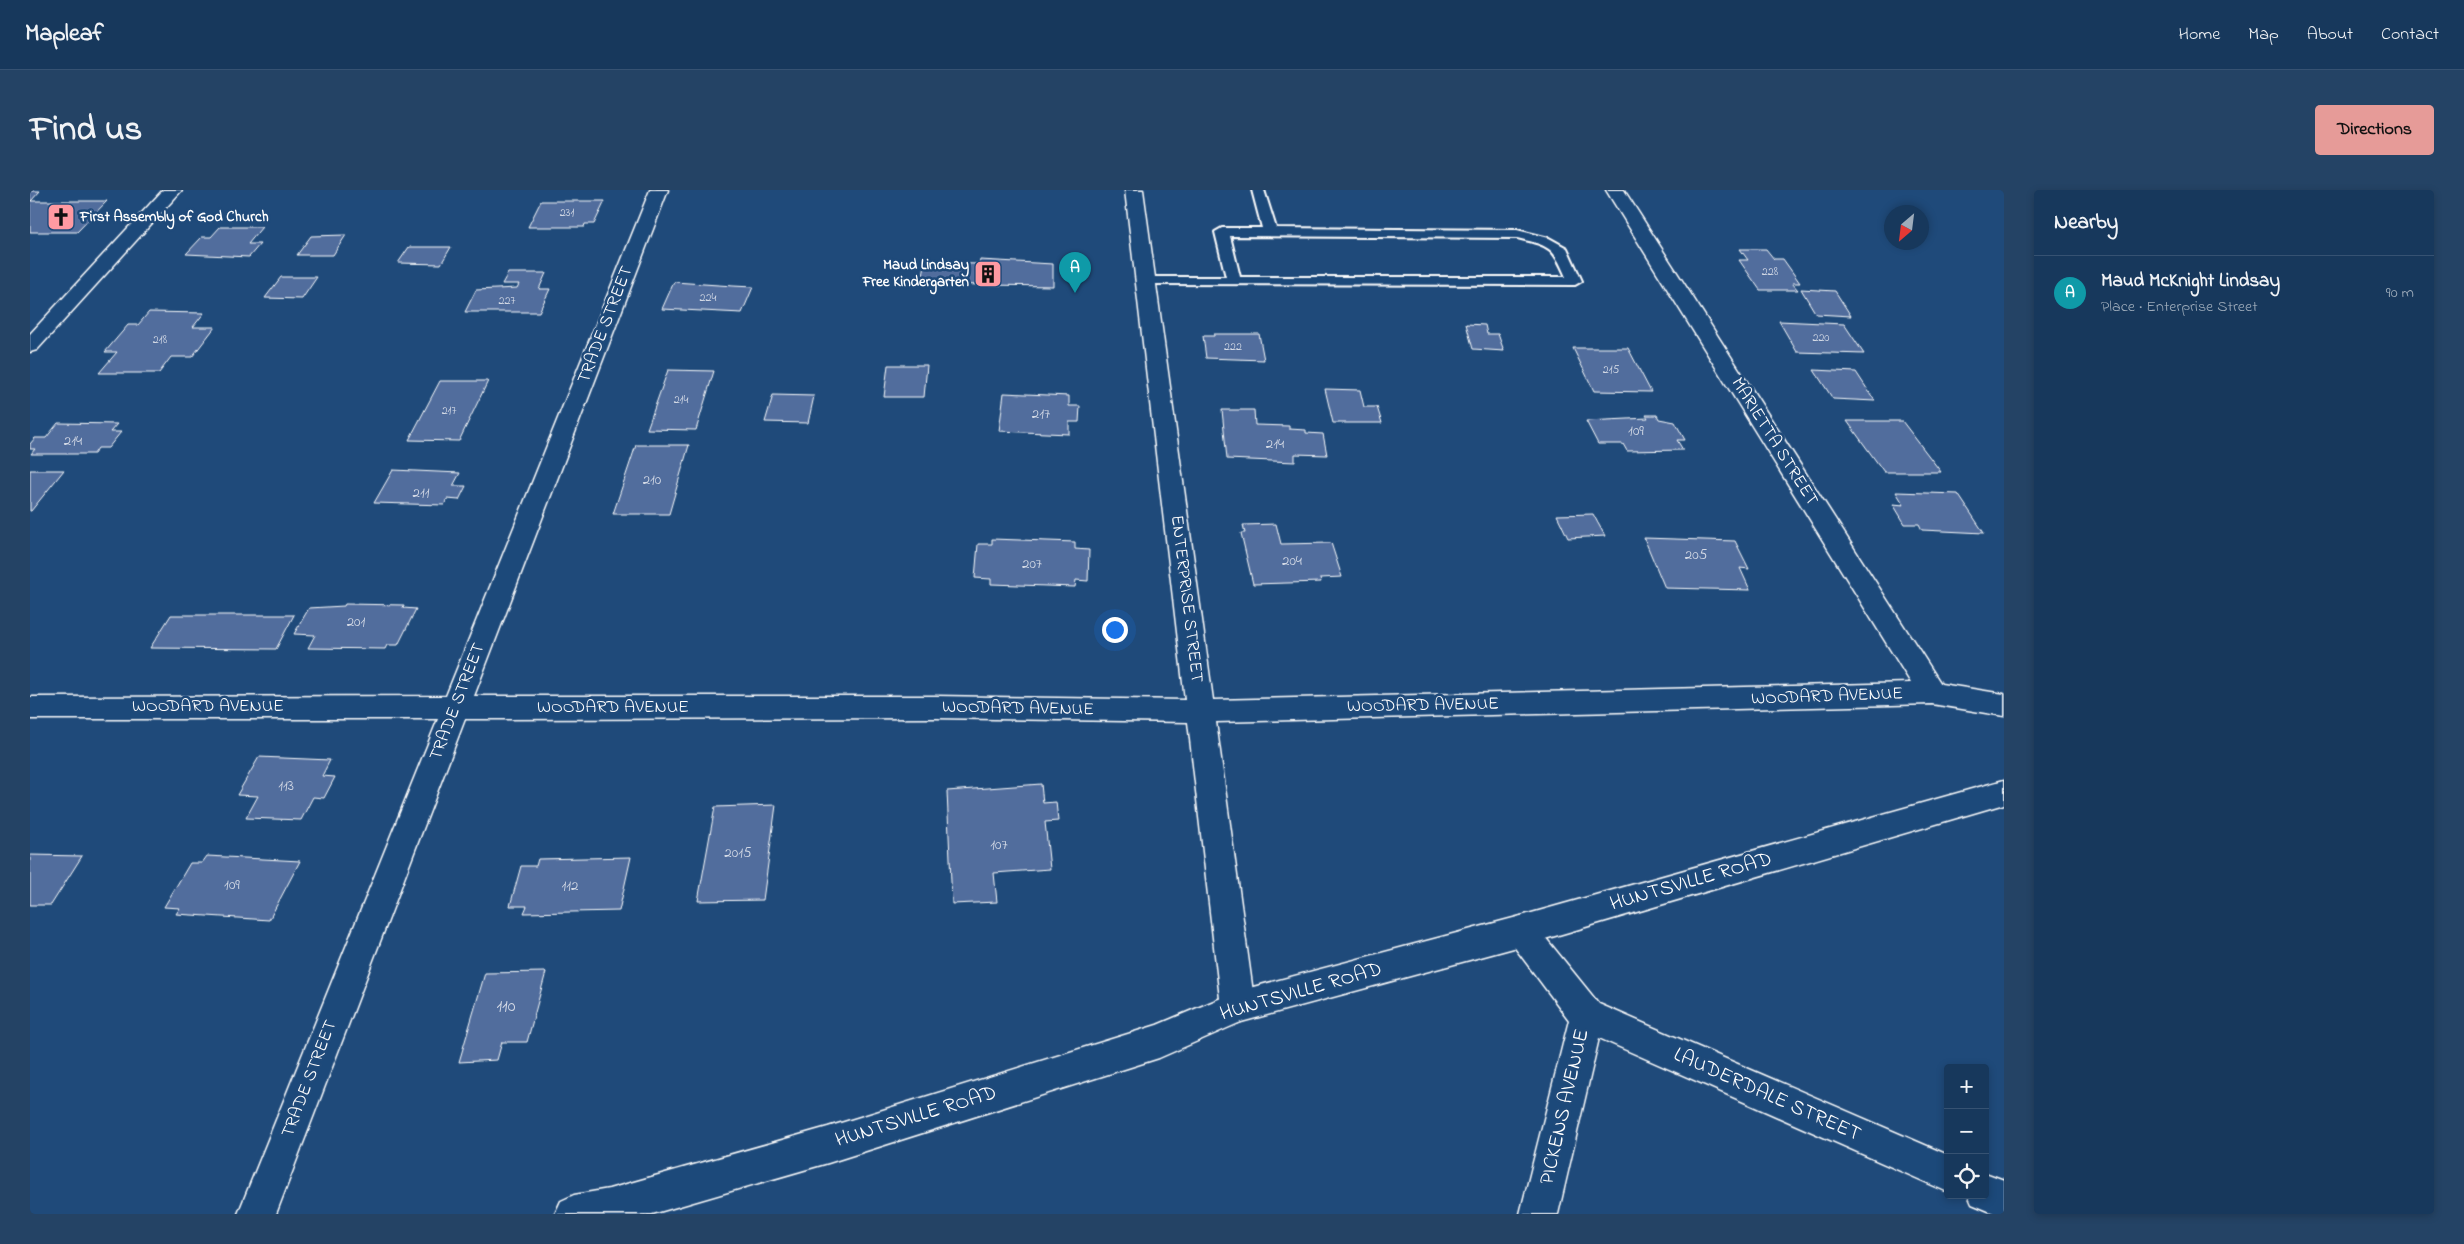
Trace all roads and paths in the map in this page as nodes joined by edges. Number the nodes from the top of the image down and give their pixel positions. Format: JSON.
{"nodes":[{"id":1,"x":173,"y":190,"type":"edge"},
{"id":2,"x":659,"y":190,"type":"edge"},
{"id":3,"x":1134,"y":190,"type":"edge"},
{"id":4,"x":1258,"y":190,"type":"edge"},
{"id":5,"x":1615,"y":190,"type":"edge"},
{"id":6,"x":1270,"y":232,"type":"junction"},
{"id":7,"x":1146,"y":281,"type":"junction"},
{"id":8,"x":1234,"y":281,"type":"junction"},
{"id":9,"x":30,"y":346,"type":"edge"},
{"id":10,"x":1932,"y":693,"type":"junction"},
{"id":11,"x":2004,"y":705,"type":"edge"},
{"id":12,"x":30,"y":708,"type":"edge"},
{"id":13,"x":456,"y":708,"type":"junction"},
{"id":14,"x":1200,"y":711,"type":"junction"},
{"id":15,"x":2004,"y":792,"type":"edge"},
{"id":16,"x":1521,"y":932,"type":"junction"},
{"id":17,"x":1238,"y":1007,"type":"junction"},
{"id":18,"x":1586,"y":1016,"type":"junction"},
{"id":19,"x":1944,"y":1172,"type":"edge"},
{"id":20,"x":1989,"y":1193,"type":"edge"},
{"id":21,"x":2004,"y":1199,"type":"edge"},
{"id":22,"x":257,"y":1214,"type":"edge"},
{"id":23,"x":574,"y":1214,"type":"edge"},
{"id":24,"x":1539,"y":1214,"type":"edge"}],
"edges":[{"from":1,"to":9,"type":"street"},
{"from":2,"to":13,"type":"street","name":"TRADE STREET"},
{"from":3,"to":7,"type":"street","name":"ENTERPRISE STREET"},
{"from":4,"to":6,"type":"lane"},
{"from":5,"to":10,"type":"street","name":"MARIETTA STREET"},
{"from":6,"to":8,"type":"lane"},
{"from":6,"to":8,"type":"lane"},
{"from":7,"to":8,"type":"lane"},
{"from":7,"to":14,"type":"street","name":"ENTERPRISE STREET"},
{"from":10,"to":11,"type":"street","name":"WOODARD AVENUE"},
{"from":10,"to":14,"type":"street","name":"WOODARD AVENUE"},
{"from":12,"to":13,"type":"street","name":"WOODARD AVENUE"},
{"from":13,"to":14,"type":"street","name":"WOODARD AVENUE"},
{"from":13,"to":22,"type":"street","name":"TRADE STREET"},
{"from":14,"to":17,"type":"street","name":"ENTERPRISE STREET"},
{"from":15,"to":16,"type":"street","name":"HUNTSVILLE ROAD"},
{"from":16,"to":17,"type":"street","name":"HUNTSVILLE ROAD"},
{"from":16,"to":18,"type":"street","name":"PICKENS AVENUE"},
{"from":17,"to":23,"type":"street","name":"HUNTSVILLE ROAD"},
{"from":18,"to":19,"type":"street","name":"LAUDERDALE STREET"},
{"from":18,"to":24,"type":"street","name":"PICKENS AVENUE"},
{"from":20,"to":21,"type":"street"}]}
